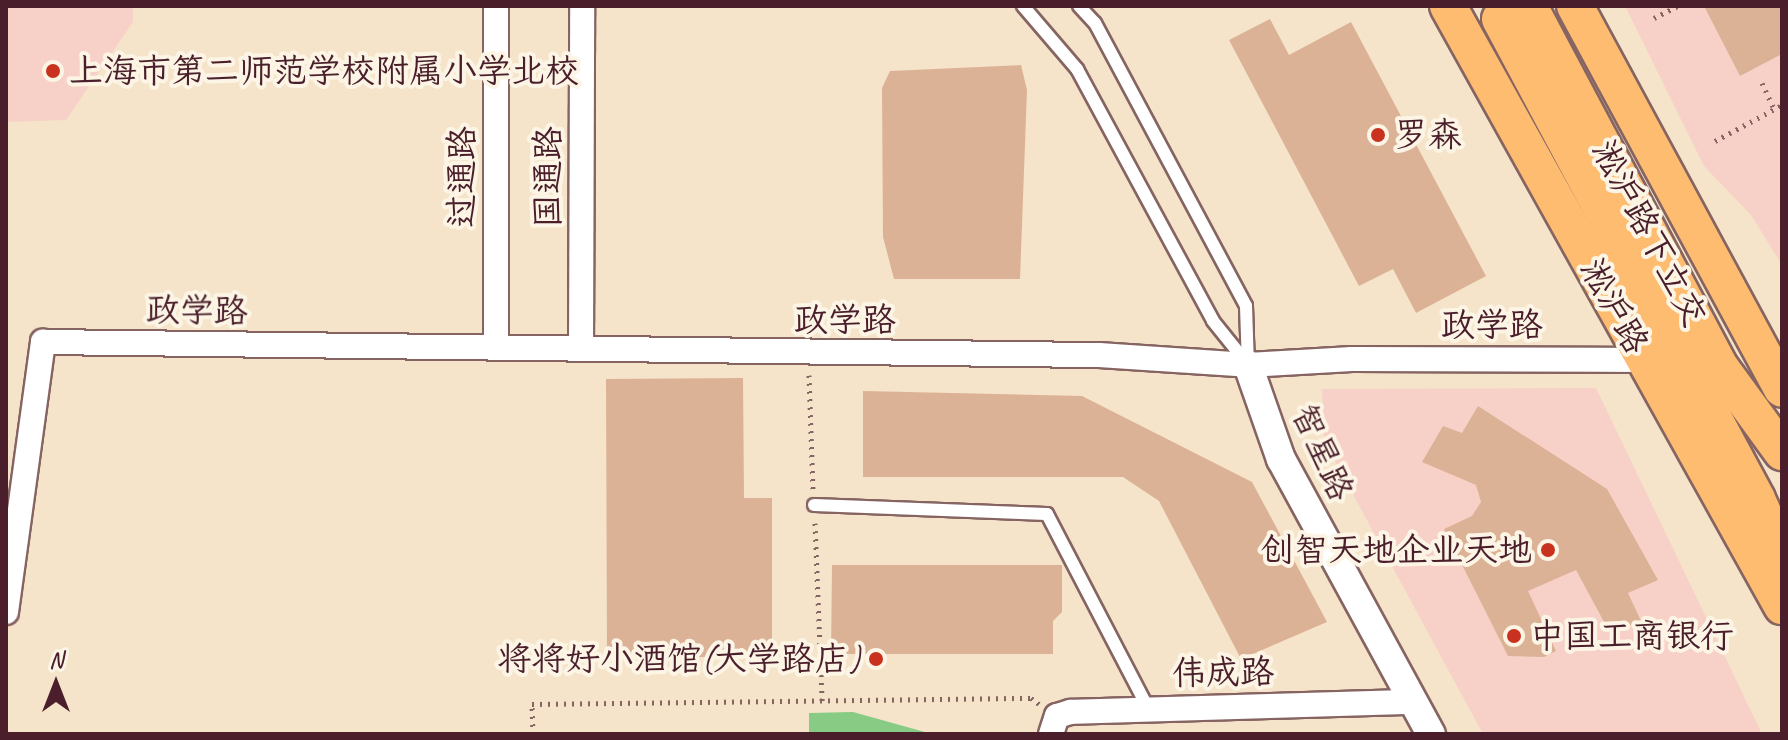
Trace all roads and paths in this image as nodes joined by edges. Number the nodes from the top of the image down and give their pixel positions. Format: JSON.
{"nodes":[{"id":1,"x":496,"y":6,"type":"edge"},
{"id":2,"x":582,"y":6,"type":"edge"},
{"id":3,"x":1023,"y":6,"type":"edge"},
{"id":4,"x":1079,"y":6,"type":"edge"},
{"id":5,"x":1448,"y":6,"type":"edge"},
{"id":6,"x":1575,"y":6,"type":"edge"},
{"id":7,"x":1678,"y":6,"type":"edge"},
{"id":8,"x":1515,"y":13,"type":"edge"},
{"id":9,"x":1654,"y":18,"type":"dead end"},
{"id":10,"x":1762,"y":83,"type":"dead end"},
{"id":11,"x":1782,"y":105,"type":"edge"},
{"id":12,"x":1774,"y":109,"type":"junction"},
{"id":13,"x":1715,"y":141,"type":"dead end"},
{"id":14,"x":496,"y":348,"type":"junction"},
{"id":15,"x":581,"y":349,"type":"junction"},
{"id":16,"x":808,"y":354,"type":"junction"},
{"id":17,"x":1645,"y":360,"type":"junction"},
{"id":18,"x":1248,"y":365,"type":"junction"},
{"id":19,"x":1782,"y":389,"type":"edge"},
{"id":20,"x":1782,"y":452,"type":"edge"},
{"id":21,"x":814,"y":505,"type":"junction"},
{"id":22,"x":1782,"y":555,"type":"edge"},
{"id":23,"x":1782,"y":606,"type":"edge"},
{"id":24,"x":6,"y":612,"type":"edge"},
{"id":25,"x":822,"y":701,"type":"junction"},
{"id":26,"x":1411,"y":702,"type":"junction"},
{"id":27,"x":1148,"y":708,"type":"junction"},
{"id":28,"x":1054,"y":725,"type":"edge"},
{"id":29,"x":533,"y":734,"type":"edge"},
{"id":30,"x":1431,"y":734,"type":"edge"}],
"edges":[{"from":1,"to":14,"type":"street","name":"过通路"},
{"from":2,"to":15,"type":"street","name":"国通路"},
{"from":3,"to":18,"type":"lane"},
{"from":4,"to":18,"type":"lane"},
{"from":5,"to":17,"type":"main road","name":"淞沪路"},
{"from":6,"to":19,"type":"main road"},
{"from":7,"to":9,"type":"path"},
{"from":8,"to":20,"type":"main road","name":"淞沪路下立交"},
{"from":8,"to":22,"type":"main road","name":"淞沪路下立交"},
{"from":10,"to":12,"type":"path"},
{"from":11,"to":12,"type":"path"},
{"from":12,"to":13,"type":"path"},
{"from":14,"to":15,"type":"street","name":"政学路"},
{"from":14,"to":24,"type":"street","name":"政学路"},
{"from":15,"to":16,"type":"street","name":"政学路"},
{"from":16,"to":18,"type":"street","name":"政学路"},
{"from":16,"to":21,"type":"path"},
{"from":17,"to":18,"type":"street","name":"政学路"},
{"from":17,"to":23,"type":"main road","name":"淞沪路"},
{"from":18,"to":26,"type":"street","name":"智星路"},
{"from":21,"to":25,"type":"path"},
{"from":21,"to":27,"type":"lane"},
{"from":25,"to":28,"type":"path"},
{"from":25,"to":29,"type":"path"},
{"from":26,"to":27,"type":"street","name":"伟成路"},
{"from":26,"to":30,"type":"street","name":"智星路"},
{"from":27,"to":28,"type":"street","name":"伟成路"}]}
